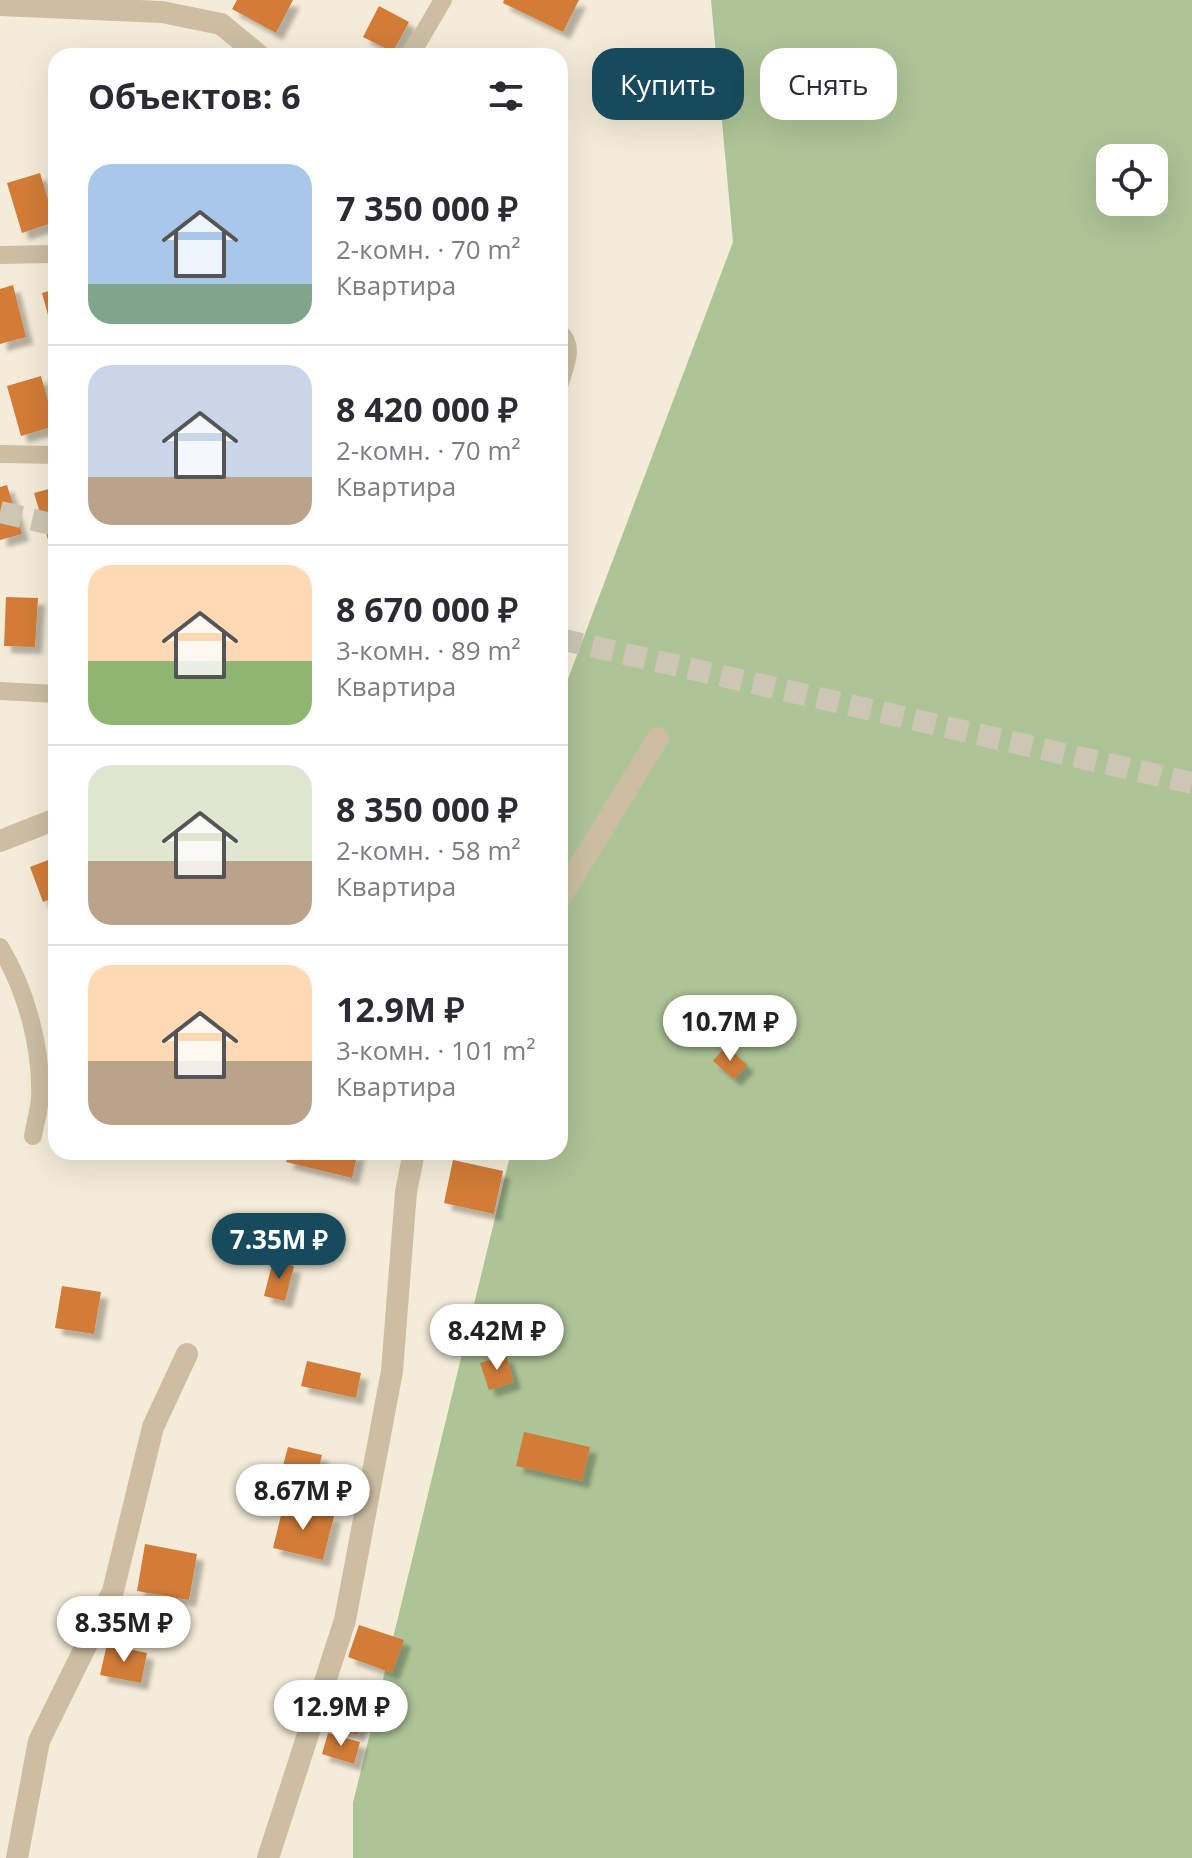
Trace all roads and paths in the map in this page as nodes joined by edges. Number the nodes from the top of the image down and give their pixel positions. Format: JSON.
{"nodes":[{"id":1,"x":443,"y":0,"type":"edge"},
{"id":2,"x":0,"y":5,"type":"edge"},
{"id":3,"x":250,"y":48,"type":"edge"},
{"id":4,"x":415,"y":48,"type":"edge"},
{"id":5,"x":48,"y":254,"type":"edge"},
{"id":6,"x":0,"y":255,"type":"edge"},
{"id":7,"x":0,"y":454,"type":"edge"},
{"id":8,"x":48,"y":455,"type":"edge"},
{"id":9,"x":0,"y":691,"type":"edge"},
{"id":10,"x":48,"y":694,"type":"edge"},
{"id":11,"x":658,"y":738,"type":"dead end"},
{"id":12,"x":48,"y":822,"type":"edge"},
{"id":13,"x":0,"y":841,"type":"edge"},
{"id":14,"x":568,"y":885,"type":"edge"},
{"id":15,"x":0,"y":947,"type":"edge"},
{"id":16,"x":33,"y":1136,"type":"dead end"},
{"id":17,"x":412,"y":1160,"type":"edge"},
{"id":18,"x":187,"y":1354,"type":"dead end"},
{"id":19,"x":17,"y":1858,"type":"edge"},
{"id":20,"x":268,"y":1858,"type":"edge"}],
"edges":[{"from":1,"to":4,"type":"lane"},
{"from":2,"to":3,"type":"street"},
{"from":5,"to":6,"type":"lane"},
{"from":7,"to":8,"type":"lane"},
{"from":9,"to":10,"type":"lane"},
{"from":11,"to":14,"type":"street"},
{"from":12,"to":13,"type":"street"},
{"from":15,"to":16,"type":"lane"},
{"from":17,"to":20,"type":"street"},
{"from":18,"to":19,"type":"street"}]}
